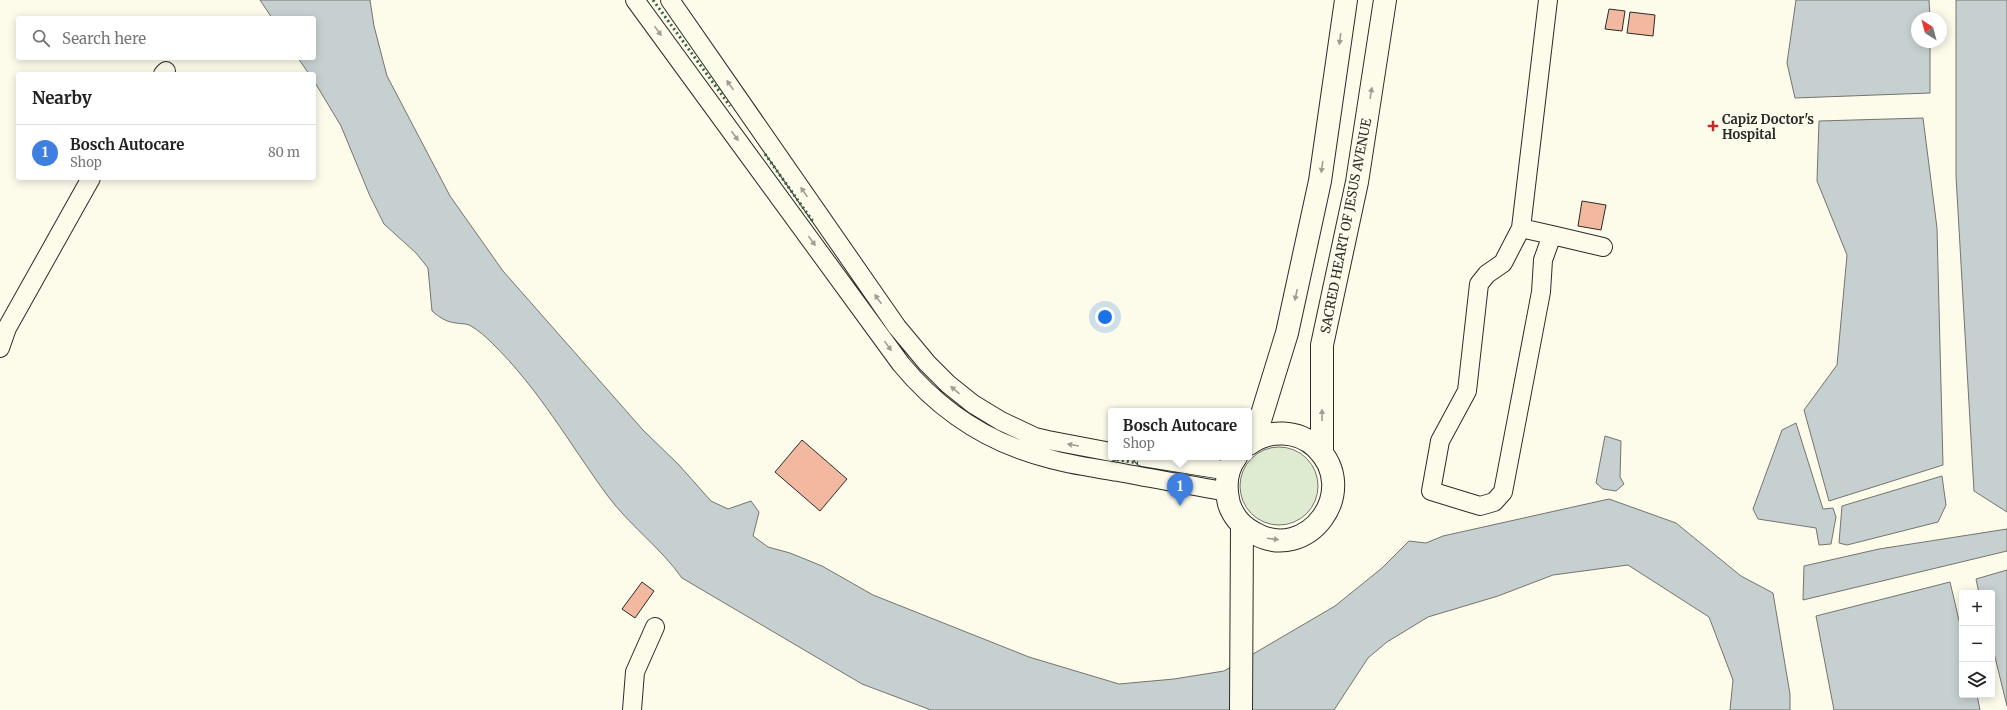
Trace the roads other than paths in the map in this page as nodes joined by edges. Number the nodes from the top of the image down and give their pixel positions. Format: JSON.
{"nodes":[{"id":1,"x":635,"y":0,"type":"edge"},
{"id":2,"x":670,"y":0,"type":"edge"},
{"id":3,"x":1346,"y":0,"type":"edge"},
{"id":4,"x":1385,"y":0,"type":"edge"},
{"id":5,"x":1548,"y":0,"type":"edge"},
{"id":6,"x":90,"y":180,"type":"edge"},
{"id":7,"x":1521,"y":228,"type":"junction"},
{"id":8,"x":1552,"y":235,"type":"junction"},
{"id":9,"x":1604,"y":248,"type":"dead end"},
{"id":10,"x":0,"y":348,"type":"edge"},
{"id":11,"x":1252,"y":439,"type":"edge"},
{"id":12,"x":1252,"y":442,"type":"edge"},
{"id":13,"x":1108,"y":451,"type":"edge"},
{"id":14,"x":1322,"y":454,"type":"junction"},
{"id":15,"x":1159,"y":460,"type":"edge"},
{"id":16,"x":1230,"y":473,"type":"edge"},
{"id":17,"x":1242,"y":525,"type":"junction"},
{"id":18,"x":655,"y":627,"type":"dead end"},
{"id":19,"x":632,"y":710,"type":"edge"},
{"id":20,"x":1241,"y":710,"type":"edge"}],
"edges":[{"from":1,"to":16,"type":"street","one_way":true},
{"from":13,"to":2,"type":"street","one_way":true},
{"from":3,"to":11,"type":"main road","one_way":true},
{"from":14,"to":4,"type":"main road","name":"SACRED HEART OF JESUS AVENUE","one_way":true},
{"from":5,"to":7,"type":"street"},
{"from":6,"to":10,"type":"street"},
{"from":7,"to":8,"type":"street"},
{"from":7,"to":8,"type":"street"},
{"from":8,"to":9,"type":"street"},
{"from":12,"to":14,"type":"main road"},
{"from":17,"to":14,"type":"main road","one_way":true},
{"from":15,"to":16,"type":"street"},
{"from":16,"to":17,"type":"main road"},
{"from":17,"to":20,"type":"main road"},
{"from":18,"to":19,"type":"street"}]}
